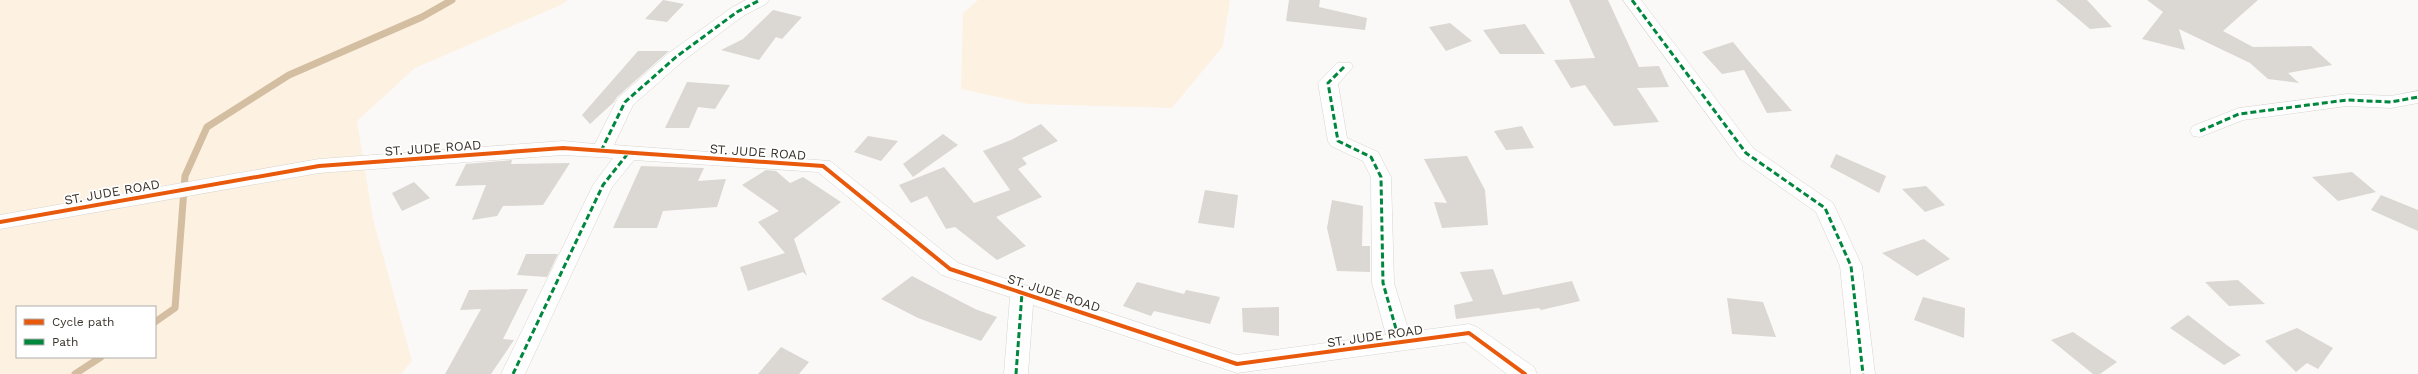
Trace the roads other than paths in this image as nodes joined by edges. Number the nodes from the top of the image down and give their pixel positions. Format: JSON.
{"nodes":[{"id":1,"x":760,"y":0,"type":"edge"},
{"id":2,"x":1632,"y":0,"type":"edge"},
{"id":3,"x":1344,"y":67,"type":"dead end"},
{"id":4,"x":2418,"y":97,"type":"edge"},
{"id":5,"x":2200,"y":131,"type":"dead end"},
{"id":6,"x":601,"y":150,"type":"junction"},
{"id":7,"x":629,"y":152,"type":"junction"},
{"id":8,"x":0,"y":222,"type":"edge"},
{"id":9,"x":1022,"y":293,"type":"junction"},
{"id":10,"x":1400,"y":342,"type":"junction"},
{"id":11,"x":513,"y":374,"type":"edge"},
{"id":12,"x":1016,"y":374,"type":"edge"},
{"id":13,"x":1525,"y":374,"type":"edge"},
{"id":14,"x":1863,"y":374,"type":"edge"}],
"edges":[{"from":1,"to":6,"type":"street"},
{"from":2,"to":14,"type":"street"},
{"from":3,"to":10,"type":"street"},
{"from":4,"to":5,"type":"street"},
{"from":6,"to":7,"type":"street","name":"ST. JUDE ROAD"},
{"from":6,"to":8,"type":"street","name":"ST. JUDE ROAD"},
{"from":7,"to":9,"type":"street","name":"ST. JUDE ROAD"},
{"from":7,"to":11,"type":"street"},
{"from":9,"to":10,"type":"street","name":"ST. JUDE ROAD"},
{"from":9,"to":12,"type":"street"},
{"from":10,"to":13,"type":"street","name":"ST. JUDE ROAD"}]}
